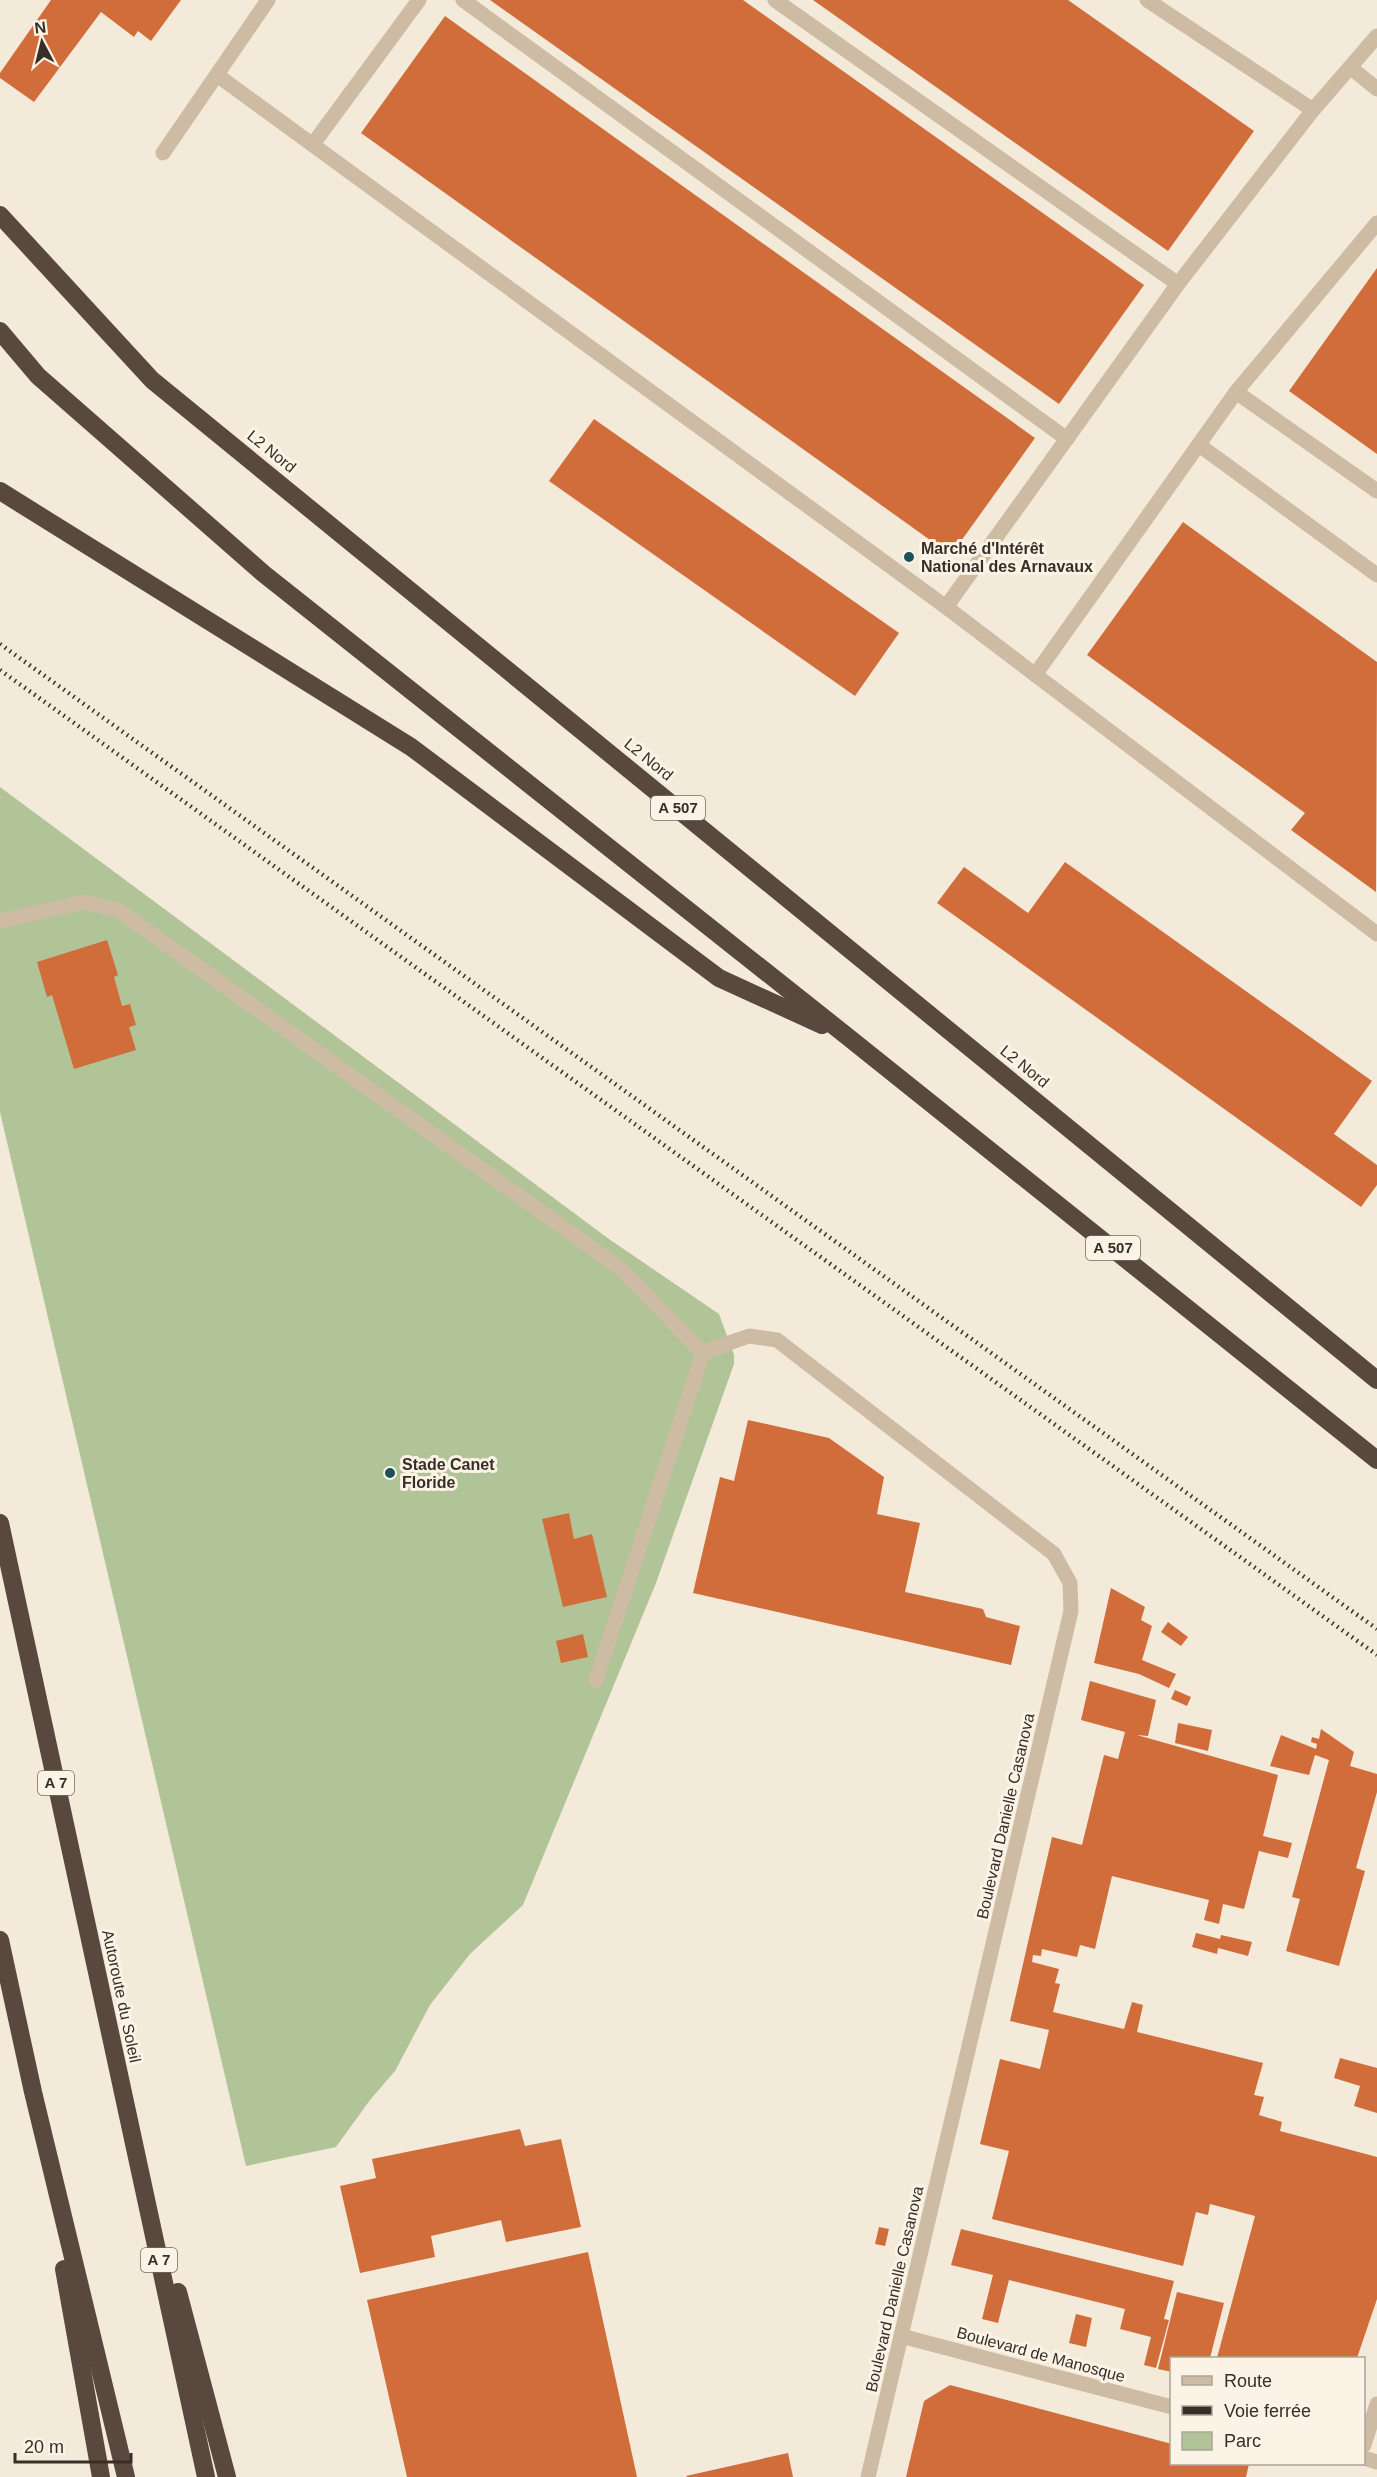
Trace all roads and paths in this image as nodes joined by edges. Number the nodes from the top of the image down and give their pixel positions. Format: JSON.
{"nodes":[{"id":1,"x":268,"y":0,"type":"edge"},
{"id":2,"x":419,"y":0,"type":"edge"},
{"id":3,"x":463,"y":0,"type":"edge"},
{"id":4,"x":775,"y":0,"type":"edge"},
{"id":5,"x":1146,"y":0,"type":"edge"},
{"id":6,"x":1377,"y":36,"type":"edge"},
{"id":7,"x":1351,"y":68,"type":"junction"},
{"id":8,"x":218,"y":75,"type":"junction"},
{"id":9,"x":1377,"y":89,"type":"edge"},
{"id":10,"x":1313,"y":110,"type":"junction"},
{"id":11,"x":313,"y":144,"type":"junction"},
{"id":12,"x":163,"y":153,"type":"dead end"},
{"id":13,"x":0,"y":215,"type":"edge"},
{"id":14,"x":1377,"y":223,"type":"edge"},
{"id":15,"x":1178,"y":284,"type":"junction"},
{"id":16,"x":0,"y":331,"type":"edge"},
{"id":17,"x":1236,"y":392,"type":"junction"},
{"id":18,"x":1067,"y":439,"type":"junction"},
{"id":19,"x":1198,"y":445,"type":"junction"},
{"id":20,"x":0,"y":491,"type":"edge"},
{"id":21,"x":1377,"y":491,"type":"edge"},
{"id":22,"x":1377,"y":575,"type":"edge"},
{"id":23,"x":946,"y":607,"type":"junction"},
{"id":24,"x":1035,"y":675,"type":"junction"},
{"id":25,"x":0,"y":921,"type":"edge"},
{"id":26,"x":1377,"y":934,"type":"edge"},
{"id":27,"x":848,"y":1037,"type":"junction"},
{"id":28,"x":703,"y":1353,"type":"junction"},
{"id":29,"x":1377,"y":1380,"type":"edge"},
{"id":30,"x":1377,"y":1460,"type":"edge"},
{"id":31,"x":0,"y":1522,"type":"edge"},
{"id":32,"x":596,"y":1680,"type":"dead end"},
{"id":33,"x":0,"y":1940,"type":"edge"},
{"id":34,"x":112,"y":2043,"type":"junction"},
{"id":35,"x":33,"y":2092,"type":"junction"},
{"id":36,"x":901,"y":2336,"type":"junction"},
{"id":37,"x":1377,"y":2404,"type":"edge"},
{"id":38,"x":1170,"y":2406,"type":"edge"},
{"id":39,"x":1365,"y":2442,"type":"edge"},
{"id":40,"x":101,"y":2477,"type":"edge"},
{"id":41,"x":126,"y":2477,"type":"edge"},
{"id":42,"x":206,"y":2477,"type":"edge"},
{"id":43,"x":227,"y":2477,"type":"edge"},
{"id":44,"x":868,"y":2477,"type":"edge"}],
"edges":[{"from":1,"to":8,"type":"street"},
{"from":2,"to":11,"type":"street"},
{"from":3,"to":18,"type":"street"},
{"from":4,"to":15,"type":"street"},
{"from":5,"to":10,"type":"street"},
{"from":6,"to":7,"type":"street"},
{"from":7,"to":9,"type":"street"},
{"from":7,"to":10,"type":"street"},
{"from":8,"to":11,"type":"street"},
{"from":8,"to":12,"type":"street"},
{"from":10,"to":15,"type":"street"},
{"from":11,"to":23,"type":"street"},
{"from":13,"to":29,"type":"highway","name":"L2 Nord","number":"A 507"},
{"from":14,"to":17,"type":"street"},
{"from":15,"to":18,"type":"street"},
{"from":16,"to":27,"type":"highway","number":"A 507"},
{"from":17,"to":19,"type":"street"},
{"from":17,"to":21,"type":"street"},
{"from":18,"to":23,"type":"street"},
{"from":19,"to":22,"type":"street"},
{"from":19,"to":24,"type":"street"},
{"from":20,"to":27,"type":"highway"},
{"from":23,"to":24,"type":"street"},
{"from":24,"to":26,"type":"street"},
{"from":25,"to":28,"type":"street"},
{"from":27,"to":30,"type":"highway","number":"A 507"},
{"from":28,"to":32,"type":"street"},
{"from":28,"to":36,"type":"street","name":"Boulevard Danielle Casanova"},
{"from":31,"to":34,"type":"highway","name":"Autoroute du Soleil","number":"A 7"},
{"from":33,"to":35,"type":"highway"},
{"from":34,"to":42,"type":"highway","name":"Autoroute du Soleil","number":"A 7"},
{"from":34,"to":43,"type":"highway"},
{"from":35,"to":40,"type":"highway"},
{"from":35,"to":41,"type":"highway"},
{"from":36,"to":38,"type":"street","name":"Boulevard de Manosque"},
{"from":36,"to":44,"type":"street","name":"Boulevard Danielle Casanova"},
{"from":37,"to":39,"type":"street"}]}
